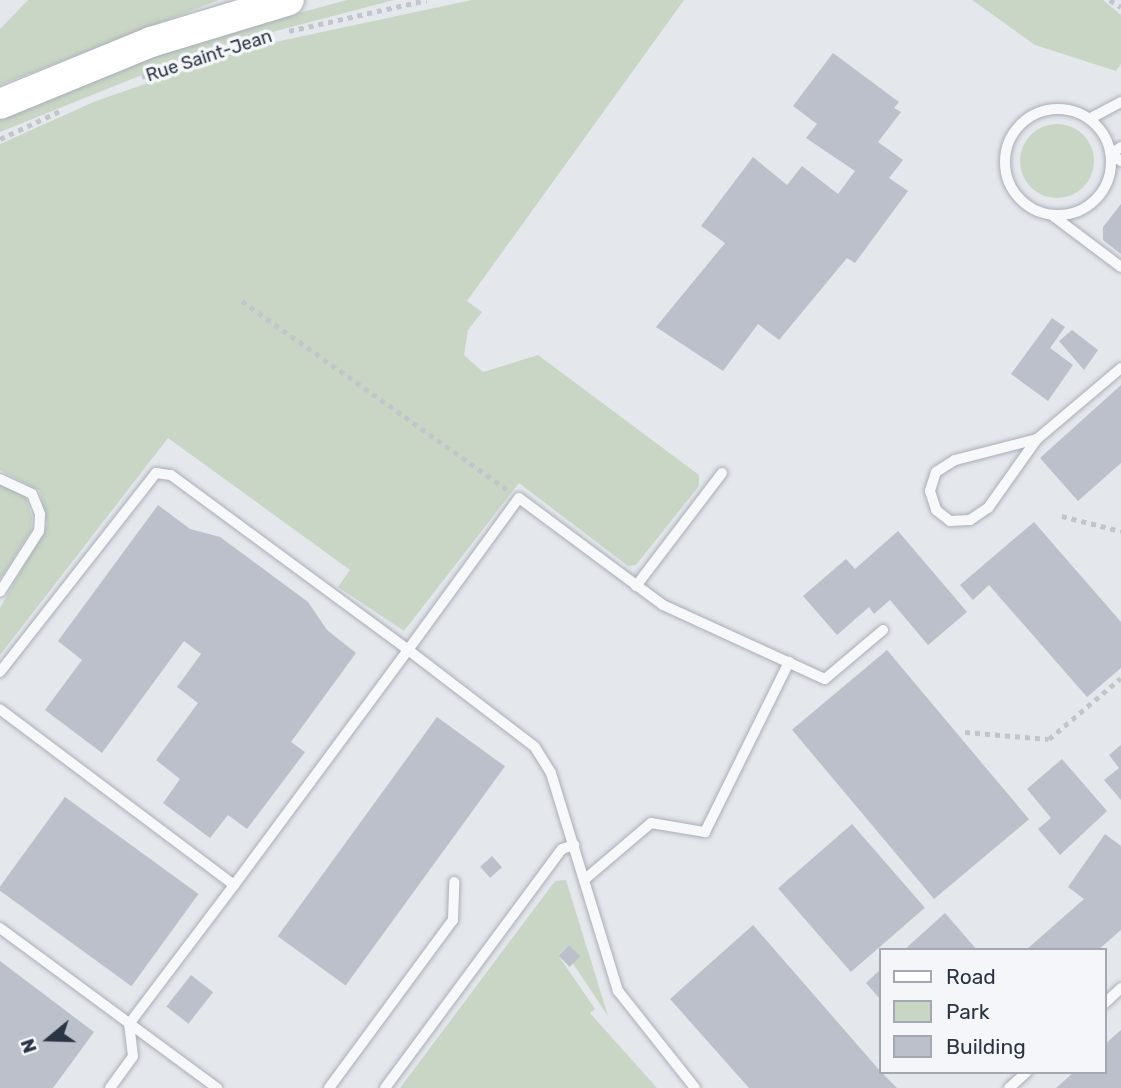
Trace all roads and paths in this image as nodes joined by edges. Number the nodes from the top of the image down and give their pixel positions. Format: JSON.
{"nodes":[{"id":1,"x":289,"y":0,"type":"edge"},
{"id":2,"x":428,"y":0,"type":"edge"},
{"id":3,"x":1111,"y":0,"type":"edge"},
{"id":4,"x":1121,"y":7,"type":"edge"},
{"id":5,"x":284,"y":32,"type":"dead end"},
{"id":6,"x":215,"y":53,"type":"dead end"},
{"id":7,"x":135,"y":80,"type":"dead end"},
{"id":8,"x":1121,"y":102,"type":"edge"},
{"id":9,"x":0,"y":104,"type":"edge"},
{"id":10,"x":65,"y":109,"type":"dead end"},
{"id":11,"x":1089,"y":119,"type":"junction"},
{"id":12,"x":0,"y":139,"type":"edge"},
{"id":13,"x":1121,"y":147,"type":"edge"},
{"id":14,"x":1111,"y":154,"type":"junction"},
{"id":15,"x":1121,"y":162,"type":"edge"},
{"id":16,"x":1052,"y":215,"type":"junction"},
{"id":17,"x":1121,"y":267,"type":"edge"},
{"id":18,"x":243,"y":301,"type":"dead end"},
{"id":19,"x":1121,"y":368,"type":"edge"},
{"id":20,"x":1037,"y":439,"type":"junction"},
{"id":21,"x":722,"y":473,"type":"dead end"},
{"id":22,"x":0,"y":479,"type":"edge"},
{"id":23,"x":519,"y":498,"type":"junction"},
{"id":24,"x":1062,"y":516,"type":"dead end"},
{"id":25,"x":1121,"y":531,"type":"edge"},
{"id":26,"x":636,"y":586,"type":"junction"},
{"id":27,"x":0,"y":592,"type":"edge"},
{"id":28,"x":883,"y":630,"type":"dead end"},
{"id":29,"x":408,"y":649,"type":"junction"},
{"id":30,"x":789,"y":662,"type":"junction"},
{"id":31,"x":0,"y":672,"type":"edge"},
{"id":32,"x":1121,"y":678,"type":"edge"},
{"id":33,"x":0,"y":709,"type":"edge"},
{"id":34,"x":965,"y":732,"type":"dead end"},
{"id":35,"x":574,"y":845,"type":"junction"},
{"id":36,"x":584,"y":880,"type":"junction"},
{"id":37,"x":454,"y":882,"type":"dead end"},
{"id":38,"x":234,"y":885,"type":"junction"},
{"id":39,"x":0,"y":928,"type":"edge"},
{"id":40,"x":1121,"y":988,"type":"edge"},
{"id":41,"x":1107,"y":1001,"type":"edge"},
{"id":42,"x":129,"y":1024,"type":"junction"},
{"id":43,"x":1025,"y":1074,"type":"edge"},
{"id":44,"x":110,"y":1088,"type":"edge"},
{"id":45,"x":217,"y":1088,"type":"edge"},
{"id":46,"x":329,"y":1088,"type":"edge"},
{"id":47,"x":385,"y":1088,"type":"edge"},
{"id":48,"x":695,"y":1088,"type":"edge"},
{"id":49,"x":1009,"y":1088,"type":"edge"}],
"edges":[{"from":1,"to":9,"type":"street","name":"Rue Saint-Jean"},
{"from":2,"to":5,"type":"path","name":"Rue Saint-Jean"},
{"from":3,"to":4,"type":"path"},
{"from":6,"to":7,"type":"path","name":"Rue Saint-Jean"},
{"from":8,"to":11,"type":"lane"},
{"from":10,"to":12,"type":"path"},
{"from":11,"to":14,"type":"lane"},
{"from":11,"to":16,"type":"lane"},
{"from":13,"to":14,"type":"lane"},
{"from":14,"to":15,"type":"lane"},
{"from":14,"to":16,"type":"lane"},
{"from":16,"to":17,"type":"lane"},
{"from":18,"to":23,"type":"path"},
{"from":19,"to":20,"type":"lane"},
{"from":20,"to":20,"type":"lane"},
{"from":21,"to":26,"type":"lane"},
{"from":22,"to":27,"type":"lane"},
{"from":23,"to":26,"type":"lane"},
{"from":23,"to":29,"type":"lane"},
{"from":24,"to":25,"type":"path"},
{"from":26,"to":30,"type":"lane"},
{"from":28,"to":30,"type":"lane"},
{"from":29,"to":31,"type":"lane"},
{"from":29,"to":35,"type":"lane"},
{"from":29,"to":38,"type":"lane"},
{"from":30,"to":36,"type":"lane"},
{"from":32,"to":34,"type":"path"},
{"from":33,"to":38,"type":"lane"},
{"from":35,"to":36,"type":"lane"},
{"from":35,"to":47,"type":"lane"},
{"from":36,"to":48,"type":"lane"},
{"from":37,"to":46,"type":"lane"},
{"from":38,"to":42,"type":"lane"},
{"from":39,"to":42,"type":"lane"},
{"from":40,"to":41,"type":"lane"},
{"from":42,"to":44,"type":"lane"},
{"from":42,"to":45,"type":"lane"},
{"from":43,"to":49,"type":"lane"}]}
